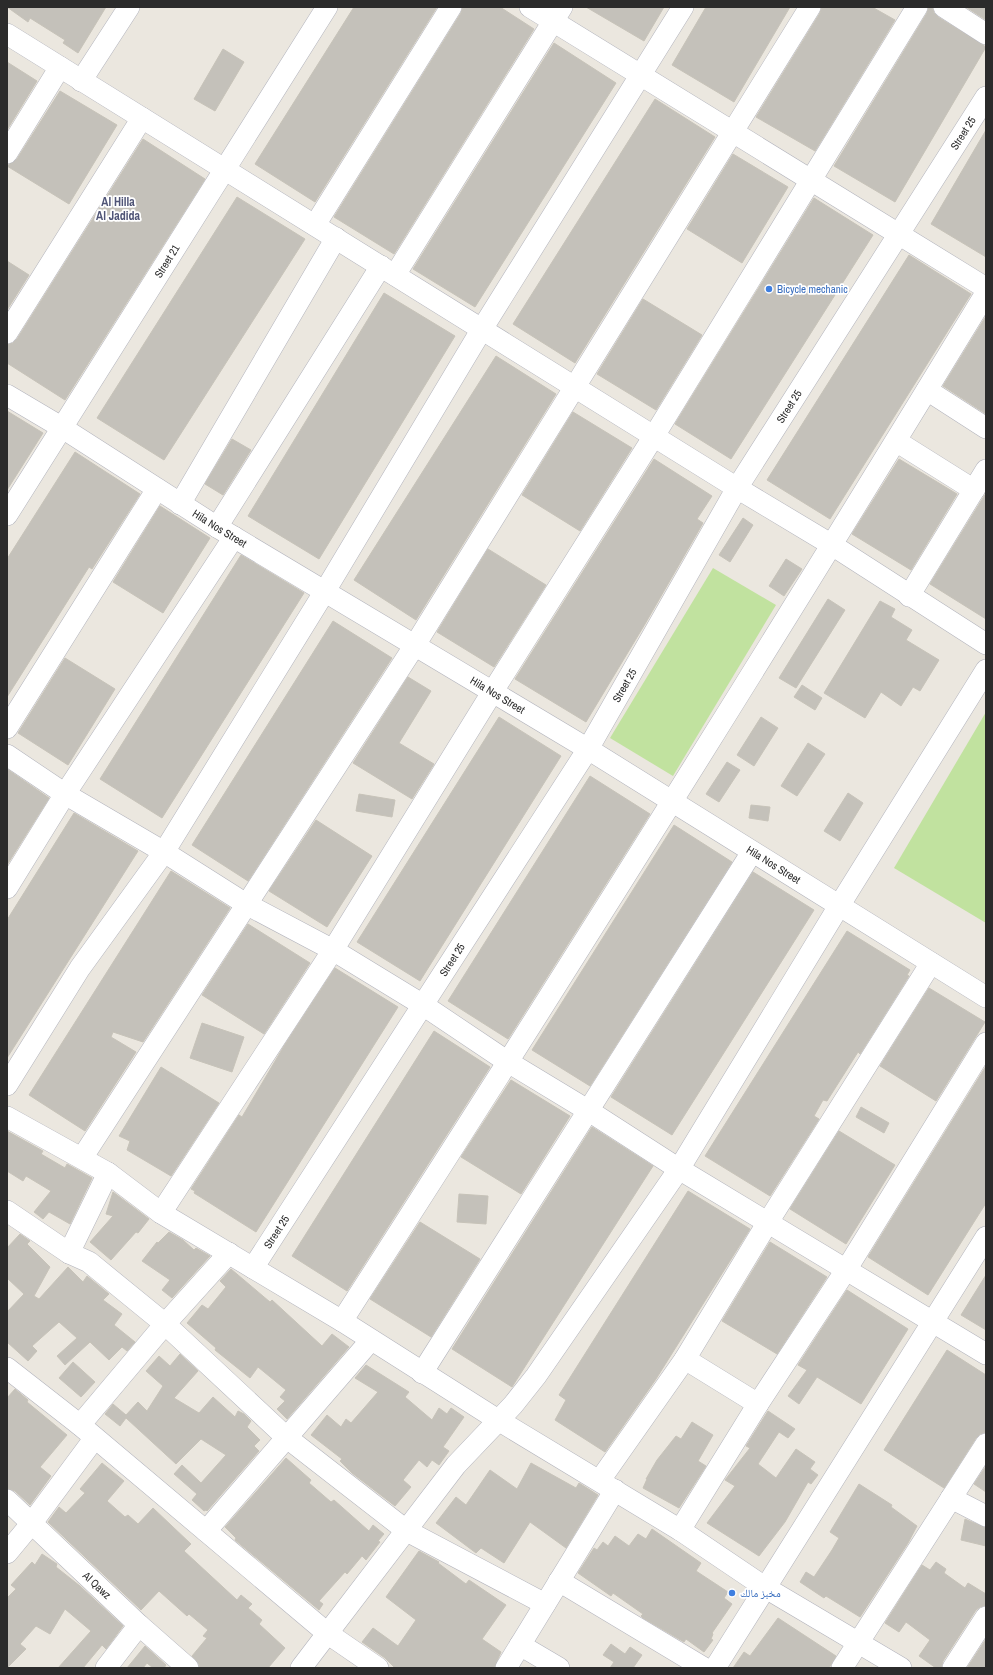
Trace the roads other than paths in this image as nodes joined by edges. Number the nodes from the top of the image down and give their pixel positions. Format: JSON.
{"nodes":[{"id":1,"x":129,"y":7,"type":"edge"},
{"id":2,"x":327,"y":7,"type":"edge"},
{"id":3,"x":451,"y":7,"type":"edge"},
{"id":4,"x":530,"y":7,"type":"edge"},
{"id":5,"x":683,"y":7,"type":"edge"},
{"id":6,"x":810,"y":7,"type":"edge"},
{"id":7,"x":917,"y":7,"type":"edge"},
{"id":8,"x":944,"y":7,"type":"edge"},
{"id":9,"x":557,"y":14,"type":"edge"},
{"id":10,"x":7,"y":34,"type":"edge"},
{"id":11,"x":986,"y":34,"type":"edge"},
{"id":12,"x":60,"y":68,"type":"junction"},
{"id":13,"x":640,"y":75,"type":"junction"},
{"id":14,"x":81,"y":81,"type":"junction"},
{"id":15,"x":986,"y":97,"type":"edge"},
{"id":16,"x":142,"y":118,"type":"junction"},
{"id":17,"x":732,"y":133,"type":"junction"},
{"id":18,"x":7,"y":154,"type":"edge"},
{"id":19,"x":226,"y":170,"type":"junction"},
{"id":20,"x":811,"y":182,"type":"junction"},
{"id":21,"x":315,"y":225,"type":"junction"},
{"id":22,"x":899,"y":235,"type":"junction"},
{"id":23,"x":336,"y":238,"type":"junction"},
{"id":24,"x":388,"y":270,"type":"junction"},
{"id":25,"x":986,"y":288,"type":"edge"},
{"id":26,"x":986,"y":293,"type":"edge"},
{"id":27,"x":482,"y":329,"type":"junction"},
{"id":28,"x":7,"y":334,"type":"edge"},
{"id":29,"x":573,"y":387,"type":"junction"},
{"id":30,"x":927,"y":390,"type":"junction"},
{"id":31,"x":7,"y":395,"type":"edge"},
{"id":32,"x":61,"y":427,"type":"junction"},
{"id":33,"x":986,"y":428,"type":"edge"},
{"id":34,"x":654,"y":436,"type":"junction"},
{"id":35,"x":896,"y":441,"type":"junction"},
{"id":36,"x":986,"y":470,"type":"edge"},
{"id":37,"x":737,"y":488,"type":"junction"},
{"id":38,"x":157,"y":489,"type":"junction"},
{"id":39,"x":974,"y":490,"type":"junction"},
{"id":40,"x":180,"y":504,"type":"junction"},
{"id":41,"x":7,"y":515,"type":"edge"},
{"id":42,"x":225,"y":532,"type":"junction"},
{"id":43,"x":832,"y":546,"type":"junction"},
{"id":44,"x":325,"y":591,"type":"junction"},
{"id":45,"x":909,"y":596,"type":"junction"},
{"id":46,"x":986,"y":644,"type":"edge"},
{"id":47,"x":415,"y":645,"type":"junction"},
{"id":48,"x":986,"y":670,"type":"edge"},
{"id":49,"x":493,"y":691,"type":"junction"},
{"id":50,"x":7,"y":728,"type":"edge"},
{"id":51,"x":588,"y":749,"type":"junction"},
{"id":52,"x":7,"y":755,"type":"edge"},
{"id":53,"x":65,"y":794,"type":"junction"},
{"id":54,"x":671,"y":802,"type":"junction"},
{"id":55,"x":164,"y":852,"type":"junction"},
{"id":56,"x":752,"y":852,"type":"junction"},
{"id":57,"x":7,"y":888,"type":"edge"},
{"id":58,"x":246,"y":904,"type":"junction"},
{"id":59,"x":839,"y":906,"type":"junction"},
{"id":60,"x":333,"y":950,"type":"junction"},
{"id":61,"x":931,"y":963,"type":"junction"},
{"id":62,"x":986,"y":997,"type":"edge"},
{"id":63,"x":423,"y":1005,"type":"junction"},
{"id":64,"x":986,"y":1043,"type":"edge"},
{"id":65,"x":508,"y":1062,"type":"junction"},
{"id":66,"x":7,"y":1086,"type":"edge"},
{"id":67,"x":589,"y":1110,"type":"junction"},
{"id":68,"x":7,"y":1117,"type":"edge"},
{"id":69,"x":82,"y":1158,"type":"junction"},
{"id":70,"x":679,"y":1169,"type":"junction"},
{"id":71,"x":108,"y":1173,"type":"junction"},
{"id":72,"x":7,"y":1211,"type":"edge"},
{"id":73,"x":161,"y":1213,"type":"junction"},
{"id":74,"x":768,"y":1222,"type":"junction"},
{"id":75,"x":986,"y":1237,"type":"edge"},
{"id":76,"x":69,"y":1253,"type":"junction"},
{"id":77,"x":229,"y":1253,"type":"junction"},
{"id":78,"x":253,"y":1268,"type":"junction"},
{"id":79,"x":846,"y":1270,"type":"junction"},
{"id":80,"x":342,"y":1320,"type":"junction"},
{"id":81,"x":933,"y":1321,"type":"junction"},
{"id":82,"x":165,"y":1324,"type":"junction"},
{"id":83,"x":371,"y":1340,"type":"junction"},
{"id":84,"x":986,"y":1354,"type":"edge"},
{"id":85,"x":685,"y":1359,"type":"junction"},
{"id":86,"x":422,"y":1372,"type":"junction"},
{"id":87,"x":10,"y":1376,"type":"edge"},
{"id":88,"x":758,"y":1404,"type":"junction"},
{"id":89,"x":498,"y":1420,"type":"junction"},
{"id":90,"x":87,"y":1432,"type":"junction"},
{"id":91,"x":286,"y":1437,"type":"junction"},
{"id":92,"x":986,"y":1444,"type":"edge"},
{"id":93,"x":607,"y":1485,"type":"junction"},
{"id":94,"x":951,"y":1498,"type":"junction"},
{"id":95,"x":7,"y":1500,"type":"edge"},
{"id":96,"x":986,"y":1516,"type":"edge"},
{"id":97,"x":32,"y":1524,"type":"junction"},
{"id":98,"x":680,"y":1530,"type":"junction"},
{"id":99,"x":206,"y":1531,"type":"junction"},
{"id":100,"x":407,"y":1531,"type":"junction"},
{"id":101,"x":7,"y":1553,"type":"edge"},
{"id":102,"x":559,"y":1581,"type":"junction"},
{"id":103,"x":766,"y":1588,"type":"junction"},
{"id":104,"x":545,"y":1604,"type":"junction"},
{"id":105,"x":986,"y":1617,"type":"edge"},
{"id":106,"x":139,"y":1625,"type":"junction"},
{"id":107,"x":328,"y":1633,"type":"junction"},
{"id":108,"x":857,"y":1642,"type":"junction"},
{"id":109,"x":520,"y":1645,"type":"junction"},
{"id":110,"x":106,"y":1668,"type":"edge"},
{"id":111,"x":188,"y":1668,"type":"edge"},
{"id":112,"x":301,"y":1668,"type":"edge"},
{"id":113,"x":378,"y":1668,"type":"edge"},
{"id":114,"x":506,"y":1668,"type":"edge"},
{"id":115,"x":559,"y":1668,"type":"edge"},
{"id":116,"x":704,"y":1668,"type":"edge"},
{"id":117,"x":715,"y":1668,"type":"edge"},
{"id":118,"x":842,"y":1668,"type":"edge"},
{"id":119,"x":901,"y":1668,"type":"edge"},
{"id":120,"x":953,"y":1668,"type":"edge"}],
"edges":[{"from":1,"to":14,"type":"street"},
{"from":2,"to":19,"type":"street","name":"Street 21"},
{"from":3,"to":21,"type":"street"},
{"from":4,"to":9,"type":"street"},
{"from":5,"to":13,"type":"street"},
{"from":6,"to":17,"type":"street"},
{"from":7,"to":20,"type":"street"},
{"from":8,"to":11,"type":"street"},
{"from":9,"to":13,"type":"street"},
{"from":9,"to":24,"type":"street"},
{"from":10,"to":12,"type":"street"},
{"from":12,"to":14,"type":"street"},
{"from":12,"to":18,"type":"street"},
{"from":13,"to":17,"type":"street"},
{"from":13,"to":27,"type":"street"},
{"from":14,"to":16,"type":"street"},
{"from":15,"to":22,"type":"street","name":"Street 25"},
{"from":16,"to":19,"type":"street"},
{"from":16,"to":28,"type":"street"},
{"from":17,"to":20,"type":"street"},
{"from":17,"to":29,"type":"street"},
{"from":19,"to":21,"type":"street"},
{"from":19,"to":32,"type":"street","name":"Street 21"},
{"from":20,"to":22,"type":"street"},
{"from":20,"to":34,"type":"street"},
{"from":21,"to":23,"type":"street"},
{"from":22,"to":25,"type":"street"},
{"from":22,"to":37,"type":"street","name":"Street 25"},
{"from":23,"to":24,"type":"street"},
{"from":23,"to":40,"type":"street"},
{"from":24,"to":27,"type":"street"},
{"from":24,"to":42,"type":"street"},
{"from":26,"to":30,"type":"street"},
{"from":27,"to":29,"type":"street"},
{"from":27,"to":44,"type":"street"},
{"from":29,"to":34,"type":"street"},
{"from":29,"to":47,"type":"street"},
{"from":30,"to":33,"type":"street"},
{"from":30,"to":35,"type":"street"},
{"from":31,"to":32,"type":"street","name":"Hila Nos Street"},
{"from":32,"to":38,"type":"street","name":"Hila Nos Street"},
{"from":32,"to":41,"type":"street","name":"Street 21"},
{"from":34,"to":37,"type":"street"},
{"from":34,"to":49,"type":"street"},
{"from":35,"to":39,"type":"street"},
{"from":35,"to":43,"type":"street"},
{"from":36,"to":39,"type":"street"},
{"from":37,"to":43,"type":"street"},
{"from":37,"to":51,"type":"street","name":"Street 25"},
{"from":38,"to":40,"type":"street","name":"Hila Nos Street"},
{"from":38,"to":50,"type":"street"},
{"from":39,"to":45,"type":"street"},
{"from":40,"to":42,"type":"street","name":"Hila Nos Street"},
{"from":42,"to":44,"type":"street","name":"Hila Nos Street"},
{"from":42,"to":53,"type":"street"},
{"from":43,"to":45,"type":"street"},
{"from":43,"to":54,"type":"street"},
{"from":44,"to":47,"type":"street","name":"Hila Nos Street"},
{"from":44,"to":55,"type":"street"},
{"from":45,"to":46,"type":"street"},
{"from":47,"to":49,"type":"street","name":"Hila Nos Street"},
{"from":47,"to":58,"type":"street"},
{"from":48,"to":59,"type":"street"},
{"from":49,"to":51,"type":"street","name":"Hila Nos Street"},
{"from":49,"to":60,"type":"street"},
{"from":51,"to":54,"type":"street","name":"Hila Nos Street"},
{"from":51,"to":63,"type":"street","name":"Street 25"},
{"from":52,"to":53,"type":"street"},
{"from":53,"to":55,"type":"street"},
{"from":53,"to":57,"type":"street"},
{"from":54,"to":56,"type":"street","name":"Hila Nos Street"},
{"from":54,"to":65,"type":"street"},
{"from":55,"to":58,"type":"street"},
{"from":55,"to":66,"type":"street"},
{"from":56,"to":59,"type":"street","name":"Hila Nos Street"},
{"from":56,"to":67,"type":"street"},
{"from":58,"to":60,"type":"street"},
{"from":58,"to":69,"type":"street"},
{"from":59,"to":61,"type":"street","name":"Hila Nos Street"},
{"from":59,"to":70,"type":"street"},
{"from":60,"to":63,"type":"street"},
{"from":60,"to":73,"type":"street"},
{"from":61,"to":62,"type":"street","name":"Hila Nos Street"},
{"from":61,"to":74,"type":"street"},
{"from":63,"to":65,"type":"street"},
{"from":63,"to":78,"type":"street","name":"Street 25"},
{"from":64,"to":79,"type":"street"},
{"from":65,"to":67,"type":"street"},
{"from":65,"to":80,"type":"street"},
{"from":67,"to":70,"type":"street"},
{"from":67,"to":86,"type":"street"},
{"from":68,"to":69,"type":"street"},
{"from":69,"to":71,"type":"street"},
{"from":70,"to":74,"type":"street"},
{"from":70,"to":89,"type":"street"},
{"from":71,"to":73,"type":"street"},
{"from":71,"to":76,"type":"street"},
{"from":72,"to":76,"type":"street"},
{"from":73,"to":77,"type":"street"},
{"from":74,"to":79,"type":"street"},
{"from":74,"to":85,"type":"street"},
{"from":75,"to":81,"type":"street"},
{"from":76,"to":82,"type":"street"},
{"from":77,"to":78,"type":"street"},
{"from":77,"to":82,"type":"street"},
{"from":78,"to":80,"type":"street"},
{"from":79,"to":81,"type":"street"},
{"from":79,"to":88,"type":"street"},
{"from":80,"to":83,"type":"street"},
{"from":81,"to":84,"type":"street"},
{"from":81,"to":103,"type":"street"},
{"from":82,"to":90,"type":"street"},
{"from":82,"to":91,"type":"street"},
{"from":83,"to":86,"type":"street"},
{"from":83,"to":91,"type":"street"},
{"from":85,"to":88,"type":"street"},
{"from":85,"to":93,"type":"street"},
{"from":86,"to":89,"type":"street"},
{"from":87,"to":90,"type":"street"},
{"from":88,"to":98,"type":"street"},
{"from":89,"to":93,"type":"street"},
{"from":89,"to":100,"type":"street"},
{"from":90,"to":97,"type":"street"},
{"from":90,"to":99,"type":"street"},
{"from":91,"to":99,"type":"street"},
{"from":91,"to":100,"type":"street"},
{"from":92,"to":94,"type":"street"},
{"from":93,"to":98,"type":"street"},
{"from":93,"to":102,"type":"street"},
{"from":94,"to":96,"type":"street"},
{"from":94,"to":108,"type":"street"},
{"from":95,"to":97,"type":"street","name":"Al Qawz"},
{"from":97,"to":101,"type":"street"},
{"from":97,"to":106,"type":"street","name":"Al Qawz"},
{"from":98,"to":103,"type":"street"},
{"from":99,"to":107,"type":"street"},
{"from":100,"to":104,"type":"street"},
{"from":100,"to":107,"type":"street"},
{"from":102,"to":104,"type":"street"},
{"from":102,"to":116,"type":"street"},
{"from":103,"to":108,"type":"street"},
{"from":103,"to":117,"type":"street"},
{"from":104,"to":109,"type":"street"},
{"from":105,"to":120,"type":"street"},
{"from":106,"to":110,"type":"street"},
{"from":106,"to":111,"type":"street","name":"Al Qawz"},
{"from":107,"to":112,"type":"street"},
{"from":107,"to":113,"type":"street"},
{"from":108,"to":118,"type":"street"},
{"from":108,"to":119,"type":"street"},
{"from":109,"to":114,"type":"street"},
{"from":109,"to":115,"type":"street"}]}
